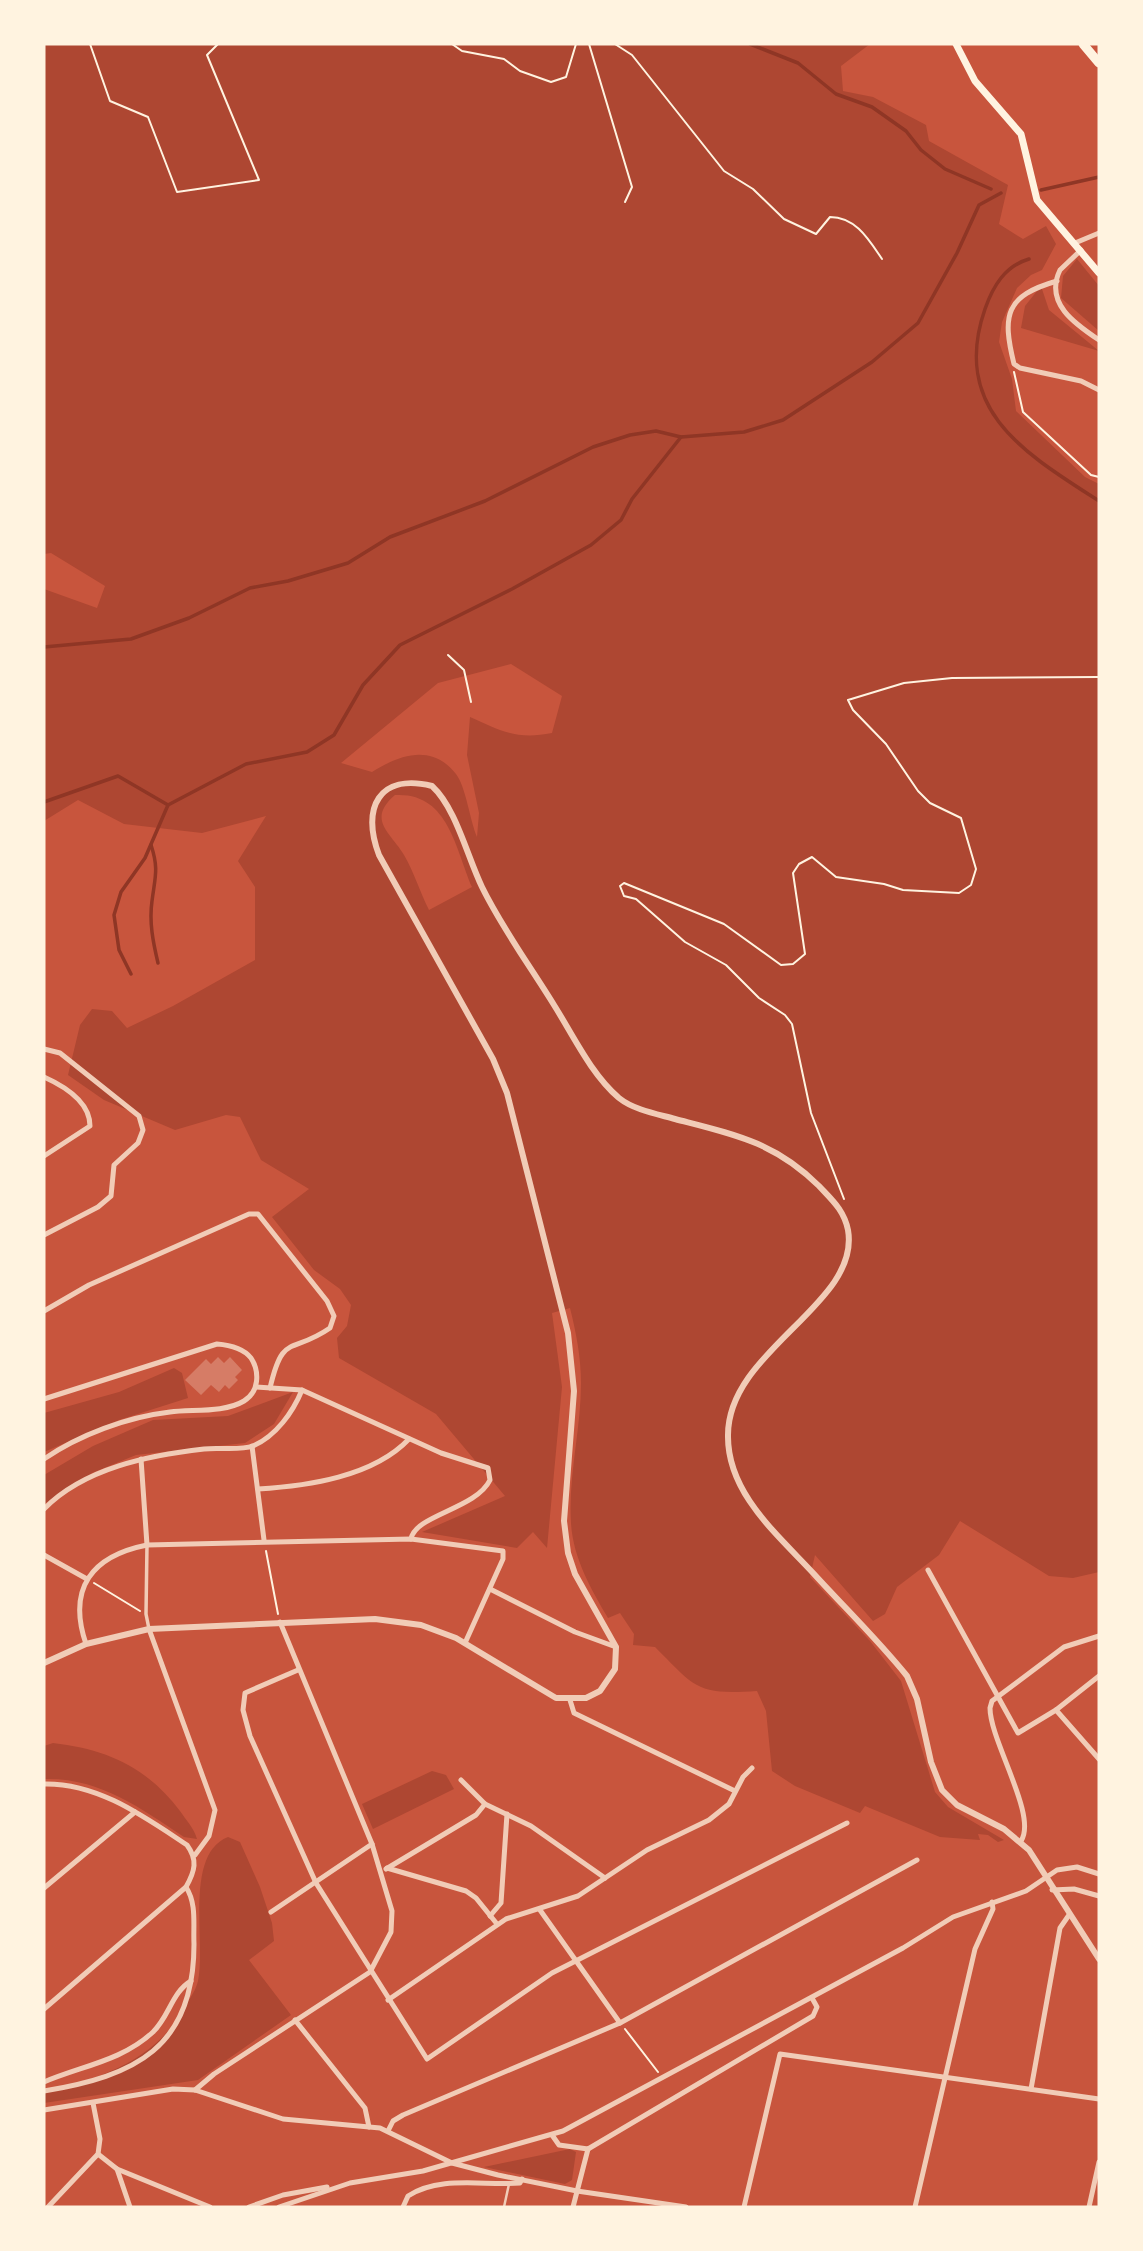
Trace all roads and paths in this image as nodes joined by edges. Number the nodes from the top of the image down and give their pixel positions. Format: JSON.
{"nodes":[{"id":1,"x":90,"y":44,"type":"edge"},
{"id":2,"x":218,"y":44,"type":"edge"},
{"id":3,"x":452,"y":44,"type":"edge"},
{"id":4,"x":576,"y":44,"type":"edge"},
{"id":5,"x":589,"y":44,"type":"edge"},
{"id":6,"x":615,"y":44,"type":"edge"},
{"id":7,"x":956,"y":44,"type":"edge"},
{"id":8,"x":1083,"y":44,"type":"edge"},
{"id":9,"x":1099,"y":63,"type":"edge"},
{"id":10,"x":625,"y":202,"type":"dead end"},
{"id":11,"x":1099,"y":233,"type":"edge"},
{"id":12,"x":1075,"y":243,"type":"junction"},
{"id":13,"x":1081,"y":250,"type":"junction"},
{"id":14,"x":882,"y":259,"type":"dead end"},
{"id":15,"x":1099,"y":273,"type":"edge"},
{"id":16,"x":1057,"y":281,"type":"junction"},
{"id":17,"x":1099,"y":340,"type":"edge"},
{"id":18,"x":1014,"y":364,"type":"junction"},
{"id":19,"x":1099,"y":390,"type":"edge"},
{"id":20,"x":1099,"y":477,"type":"edge"},
{"id":21,"x":448,"y":655,"type":"dead end"},
{"id":22,"x":1099,"y":677,"type":"edge"},
{"id":23,"x":471,"y":702,"type":"dead end"},
{"id":24,"x":44,"y":1049,"type":"edge"},
{"id":25,"x":44,"y":1077,"type":"edge"},
{"id":26,"x":44,"y":1156,"type":"edge"},
{"id":27,"x":844,"y":1214,"type":"junction"},
{"id":28,"x":44,"y":1235,"type":"edge"},
{"id":29,"x":44,"y":1311,"type":"edge"},
{"id":30,"x":256,"y":1387,"type":"junction"},
{"id":31,"x":270,"y":1388,"type":"junction"},
{"id":32,"x":302,"y":1390,"type":"junction"},
{"id":33,"x":44,"y":1399,"type":"edge"},
{"id":34,"x":409,"y":1439,"type":"junction"},
{"id":35,"x":252,"y":1446,"type":"junction"},
{"id":36,"x":44,"y":1459,"type":"edge"},
{"id":37,"x":141,"y":1459,"type":"junction"},
{"id":38,"x":258,"y":1489,"type":"junction"},
{"id":39,"x":44,"y":1509,"type":"edge"},
{"id":40,"x":411,"y":1539,"type":"junction"},
{"id":41,"x":264,"y":1540,"type":"junction"},
{"id":42,"x":147,"y":1545,"type":"junction"},
{"id":43,"x":44,"y":1555,"type":"edge"},
{"id":44,"x":928,"y":1570,"type":"dead end"},
{"id":45,"x":87,"y":1579,"type":"junction"},
{"id":46,"x":490,"y":1589,"type":"junction"},
{"id":47,"x":146,"y":1614,"type":"junction"},
{"id":48,"x":280,"y":1622,"type":"junction"},
{"id":49,"x":149,"y":1629,"type":"junction"},
{"id":50,"x":1099,"y":1636,"type":"edge"},
{"id":51,"x":465,"y":1643,"type":"junction"},
{"id":52,"x":86,"y":1644,"type":"junction"},
{"id":53,"x":616,"y":1647,"type":"junction"},
{"id":54,"x":44,"y":1663,"type":"edge"},
{"id":55,"x":298,"y":1670,"type":"junction"},
{"id":56,"x":1099,"y":1676,"type":"edge"},
{"id":57,"x":998,"y":1696,"type":"junction"},
{"id":58,"x":570,"y":1700,"type":"junction"},
{"id":59,"x":1056,"y":1710,"type":"junction"},
{"id":60,"x":1099,"y":1759,"type":"edge"},
{"id":61,"x":752,"y":1768,"type":"dead end"},
{"id":62,"x":461,"y":1780,"type":"dead end"},
{"id":63,"x":45,"y":1786,"type":"edge"},
{"id":64,"x":736,"y":1791,"type":"junction"},
{"id":65,"x":485,"y":1804,"type":"junction"},
{"id":66,"x":135,"y":1812,"type":"junction"},
{"id":67,"x":507,"y":1814,"type":"junction"},
{"id":68,"x":847,"y":1823,"type":"dead end"},
{"id":69,"x":1021,"y":1841,"type":"junction"},
{"id":70,"x":372,"y":1844,"type":"junction"},
{"id":71,"x":195,"y":1856,"type":"junction"},
{"id":72,"x":917,"y":1860,"type":"dead end"},
{"id":73,"x":387,"y":1868,"type":"junction"},
{"id":74,"x":380,"y":1871,"type":"junction"},
{"id":75,"x":1099,"y":1874,"type":"edge"},
{"id":76,"x":605,"y":1878,"type":"junction"},
{"id":77,"x":1045,"y":1878,"type":"junction"},
{"id":78,"x":316,"y":1883,"type":"junction"},
{"id":79,"x":186,"y":1886,"type":"junction"},
{"id":80,"x":44,"y":1888,"type":"edge"},
{"id":81,"x":1052,"y":1890,"type":"junction"},
{"id":82,"x":1099,"y":1896,"type":"edge"},
{"id":83,"x":992,"y":1902,"type":"junction"},
{"id":84,"x":540,"y":1910,"type":"junction"},
{"id":85,"x":271,"y":1912,"type":"dead end"},
{"id":86,"x":1069,"y":1915,"type":"junction"},
{"id":87,"x":490,"y":1916,"type":"junction"},
{"id":88,"x":497,"y":1924,"type":"junction"},
{"id":89,"x":1099,"y":1959,"type":"edge"},
{"id":90,"x":574,"y":1962,"type":"junction"},
{"id":91,"x":370,"y":1972,"type":"junction"},
{"id":92,"x":191,"y":1981,"type":"junction"},
{"id":93,"x":812,"y":1998,"type":"junction"},
{"id":94,"x":387,"y":2000,"type":"junction"},
{"id":95,"x":44,"y":2009,"type":"edge"},
{"id":96,"x":295,"y":2020,"type":"junction"},
{"id":97,"x":620,"y":2023,"type":"junction"},
{"id":98,"x":947,"y":2076,"type":"junction"},
{"id":99,"x":663,"y":2078,"type":"junction"},
{"id":100,"x":44,"y":2082,"type":"edge"},
{"id":101,"x":1031,"y":2089,"type":"junction"},
{"id":102,"x":195,"y":2090,"type":"junction"},
{"id":103,"x":44,"y":2091,"type":"edge"},
{"id":104,"x":1099,"y":2099,"type":"edge"},
{"id":105,"x":93,"y":2103,"type":"junction"},
{"id":106,"x":44,"y":2110,"type":"edge"},
{"id":107,"x":369,"y":2127,"type":"junction"},
{"id":108,"x":388,"y":2131,"type":"junction"},
{"id":109,"x":552,"y":2135,"type":"junction"},
{"id":110,"x":588,"y":2149,"type":"junction"},
{"id":111,"x":98,"y":2154,"type":"junction"},
{"id":112,"x":1099,"y":2162,"type":"edge"},
{"id":113,"x":452,"y":2163,"type":"junction"},
{"id":114,"x":117,"y":2169,"type":"junction"},
{"id":115,"x":522,"y":2179,"type":"junction"},
{"id":116,"x":350,"y":2183,"type":"junction"},
{"id":117,"x":509,"y":2183,"type":"junction"},
{"id":118,"x":577,"y":2191,"type":"junction"},
{"id":119,"x":48,"y":2207,"type":"edge"},
{"id":120,"x":130,"y":2207,"type":"edge"},
{"id":121,"x":210,"y":2207,"type":"edge"},
{"id":122,"x":249,"y":2207,"type":"edge"},
{"id":123,"x":279,"y":2207,"type":"edge"},
{"id":124,"x":402,"y":2207,"type":"edge"},
{"id":125,"x":504,"y":2207,"type":"edge"},
{"id":126,"x":573,"y":2207,"type":"edge"},
{"id":127,"x":686,"y":2207,"type":"edge"},
{"id":128,"x":744,"y":2207,"type":"edge"},
{"id":129,"x":915,"y":2207,"type":"edge"},
{"id":130,"x":1089,"y":2207,"type":"edge"}],
"edges":[{"from":1,"to":2,"type":"path"},
{"from":3,"to":4,"type":"path"},
{"from":5,"to":10,"type":"path"},
{"from":6,"to":14,"type":"path"},
{"from":7,"to":12,"type":"main road"},
{"from":8,"to":9,"type":"highway"},
{"from":11,"to":12,"type":"street"},
{"from":12,"to":13,"type":"main road"},
{"from":13,"to":15,"type":"main road"},
{"from":13,"to":16,"type":"street"},
{"from":16,"to":17,"type":"street"},
{"from":16,"to":18,"type":"street"},
{"from":18,"to":19,"type":"street"},
{"from":18,"to":20,"type":"path"},
{"from":21,"to":23,"type":"path"},
{"from":22,"to":27,"type":"path"},
{"from":24,"to":28,"type":"street"},
{"from":25,"to":26,"type":"street"},
{"from":27,"to":53,"type":"street"},
{"from":27,"to":69,"type":"street"},
{"from":29,"to":31,"type":"street"},
{"from":30,"to":31,"type":"street"},
{"from":30,"to":33,"type":"street"},
{"from":30,"to":36,"type":"street"},
{"from":31,"to":32,"type":"street"},
{"from":32,"to":34,"type":"street"},
{"from":32,"to":35,"type":"street"},
{"from":34,"to":38,"type":"street"},
{"from":34,"to":40,"type":"street"},
{"from":35,"to":37,"type":"street"},
{"from":35,"to":38,"type":"street"},
{"from":37,"to":39,"type":"street"},
{"from":37,"to":42,"type":"street"},
{"from":38,"to":41,"type":"street"},
{"from":40,"to":41,"type":"street"},
{"from":40,"to":46,"type":"street"},
{"from":41,"to":42,"type":"street"},
{"from":41,"to":48,"type":"path"},
{"from":42,"to":45,"type":"street"},
{"from":42,"to":47,"type":"street"},
{"from":43,"to":45,"type":"street"},
{"from":44,"to":57,"type":"street"},
{"from":45,"to":47,"type":"path"},
{"from":45,"to":52,"type":"street"},
{"from":46,"to":51,"type":"street"},
{"from":46,"to":53,"type":"street"},
{"from":47,"to":49,"type":"street"},
{"from":48,"to":49,"type":"street"},
{"from":48,"to":51,"type":"street"},
{"from":48,"to":55,"type":"street"},
{"from":49,"to":52,"type":"street"},
{"from":49,"to":71,"type":"street"},
{"from":50,"to":57,"type":"street"},
{"from":51,"to":58,"type":"street"},
{"from":52,"to":54,"type":"street"},
{"from":53,"to":58,"type":"street"},
{"from":55,"to":70,"type":"street"},
{"from":55,"to":78,"type":"street"},
{"from":56,"to":59,"type":"street"},
{"from":57,"to":59,"type":"street"},
{"from":57,"to":69,"type":"street"},
{"from":58,"to":64,"type":"street"},
{"from":59,"to":60,"type":"street"},
{"from":61,"to":64,"type":"street"},
{"from":62,"to":65,"type":"street"},
{"from":63,"to":66,"type":"street"},
{"from":64,"to":76,"type":"street"},
{"from":65,"to":67,"type":"street"},
{"from":65,"to":73,"type":"street"},
{"from":66,"to":71,"type":"street"},
{"from":66,"to":80,"type":"street"},
{"from":67,"to":76,"type":"street"},
{"from":67,"to":87,"type":"street"},
{"from":68,"to":90,"type":"street"},
{"from":69,"to":77,"type":"street"},
{"from":70,"to":74,"type":"street"},
{"from":70,"to":78,"type":"street"},
{"from":71,"to":79,"type":"street"},
{"from":72,"to":97,"type":"street"},
{"from":73,"to":74,"type":"street"},
{"from":73,"to":87,"type":"street"},
{"from":74,"to":91,"type":"street"},
{"from":75,"to":77,"type":"street"},
{"from":76,"to":84,"type":"street"},
{"from":77,"to":81,"type":"street"},
{"from":77,"to":83,"type":"street"},
{"from":78,"to":85,"type":"street"},
{"from":78,"to":91,"type":"street"},
{"from":79,"to":92,"type":"street"},
{"from":79,"to":95,"type":"street"},
{"from":81,"to":82,"type":"street"},
{"from":81,"to":86,"type":"street"},
{"from":83,"to":93,"type":"street"},
{"from":83,"to":98,"type":"street"},
{"from":84,"to":88,"type":"street"},
{"from":84,"to":90,"type":"street"},
{"from":86,"to":89,"type":"street"},
{"from":86,"to":101,"type":"street"},
{"from":87,"to":88,"type":"street"},
{"from":88,"to":94,"type":"street"},
{"from":90,"to":94,"type":"street"},
{"from":90,"to":97,"type":"street"},
{"from":91,"to":94,"type":"street"},
{"from":91,"to":96,"type":"street"},
{"from":92,"to":100,"type":"street"},
{"from":92,"to":103,"type":"street"},
{"from":93,"to":99,"type":"street"},
{"from":93,"to":110,"type":"street"},
{"from":96,"to":102,"type":"street"},
{"from":96,"to":107,"type":"street"},
{"from":97,"to":99,"type":"path"},
{"from":97,"to":108,"type":"street"},
{"from":98,"to":101,"type":"street"},
{"from":98,"to":128,"type":"street"},
{"from":98,"to":129,"type":"street"},
{"from":99,"to":109,"type":"street"},
{"from":101,"to":104,"type":"street"},
{"from":102,"to":105,"type":"street"},
{"from":102,"to":107,"type":"street"},
{"from":105,"to":106,"type":"street"},
{"from":105,"to":111,"type":"street"},
{"from":107,"to":108,"type":"street"},
{"from":108,"to":113,"type":"street"},
{"from":109,"to":110,"type":"street"},
{"from":109,"to":113,"type":"street"},
{"from":110,"to":118,"type":"street"},
{"from":111,"to":114,"type":"street"},
{"from":111,"to":119,"type":"street"},
{"from":112,"to":130,"type":"street"},
{"from":113,"to":115,"type":"street"},
{"from":113,"to":116,"type":"street"},
{"from":114,"to":120,"type":"street"},
{"from":114,"to":121,"type":"street"},
{"from":115,"to":117,"type":"street"},
{"from":115,"to":118,"type":"street"},
{"from":116,"to":122,"type":"street"},
{"from":116,"to":123,"type":"street"},
{"from":117,"to":124,"type":"street"},
{"from":117,"to":125,"type":"lane"},
{"from":118,"to":126,"type":"street"},
{"from":118,"to":127,"type":"street"}]}
